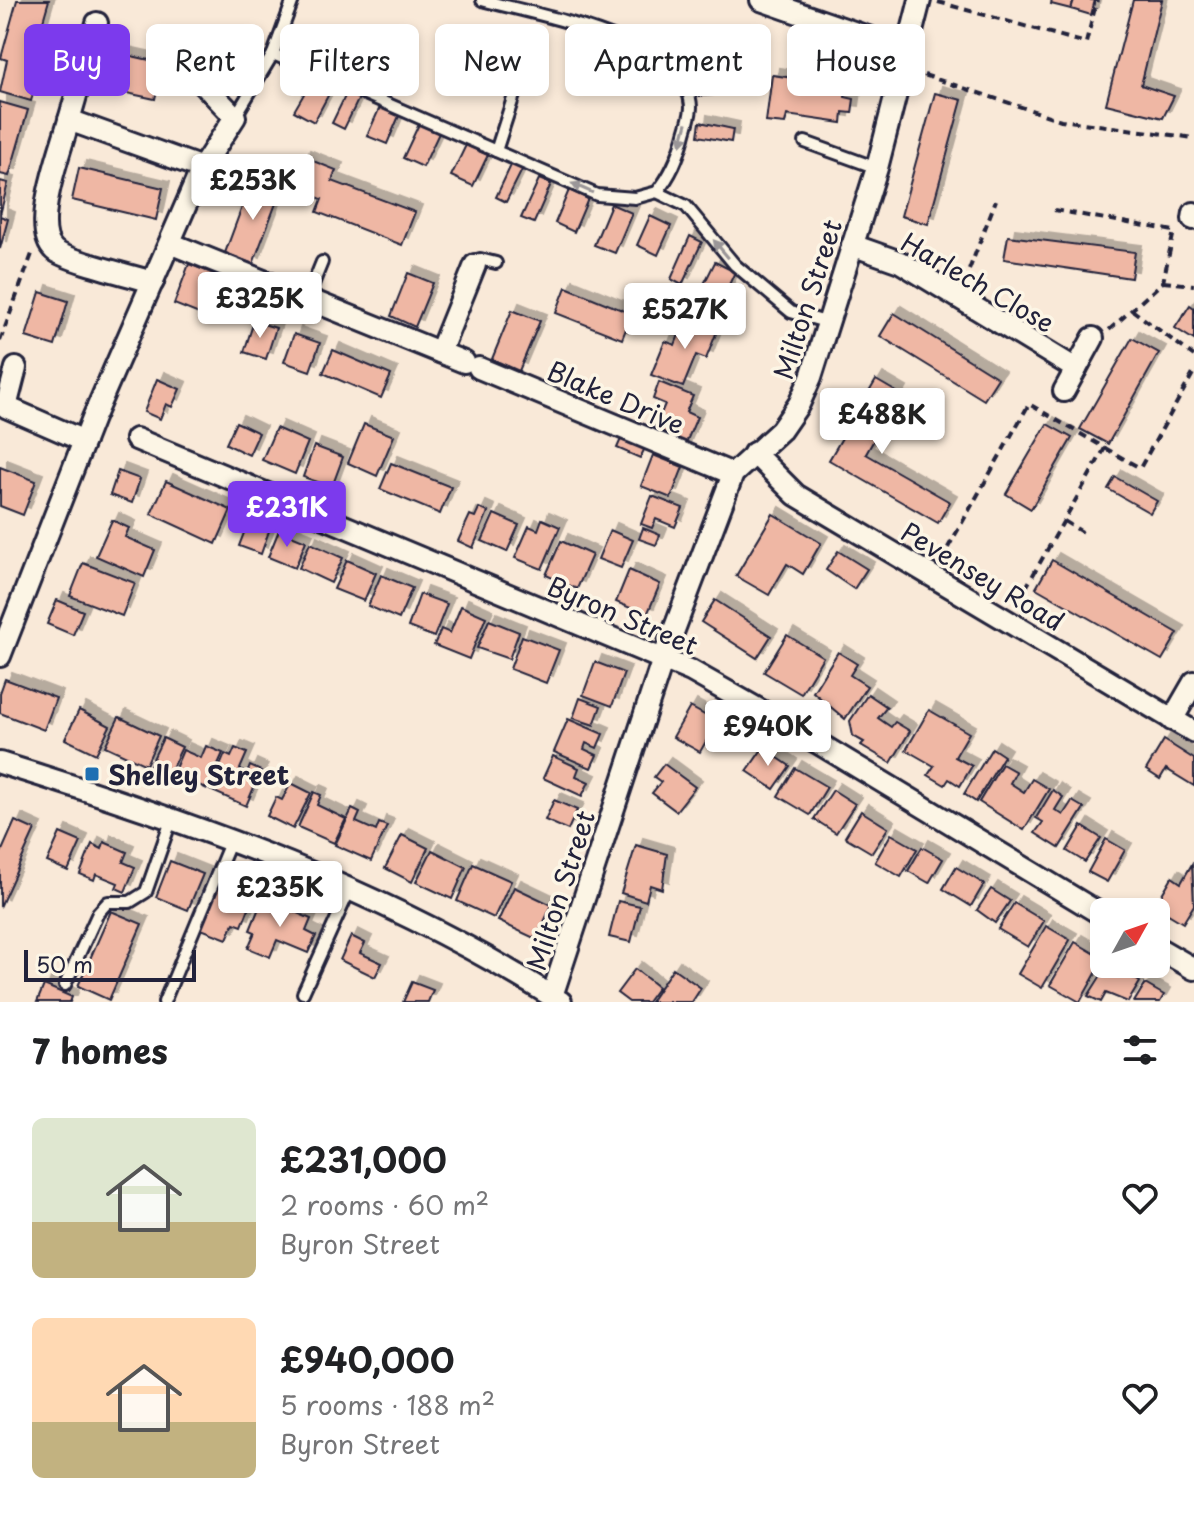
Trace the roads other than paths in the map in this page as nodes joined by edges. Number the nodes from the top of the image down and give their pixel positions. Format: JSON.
{"nodes":[{"id":1,"x":293,"y":0,"type":"edge"},
{"id":2,"x":482,"y":0,"type":"edge"},
{"id":3,"x":761,"y":0,"type":"edge"},
{"id":4,"x":920,"y":0,"type":"edge"},
{"id":5,"x":97,"y":23,"type":"dead end"},
{"id":6,"x":569,"y":24,"type":"edge"},
{"id":7,"x":820,"y":24,"type":"edge"},
{"id":8,"x":914,"y":24,"type":"edge"},
{"id":9,"x":273,"y":54,"type":"junction"},
{"id":10,"x":215,"y":96,"type":"edge"},
{"id":11,"x":514,"y":96,"type":"edge"},
{"id":12,"x":687,"y":96,"type":"edge"},
{"id":13,"x":895,"y":96,"type":"edge"},
{"id":14,"x":235,"y":117,"type":"junction"},
{"id":15,"x":69,"y":120,"type":"junction"},
{"id":16,"x":805,"y":142,"type":"dead end"},
{"id":17,"x":496,"y":151,"type":"junction"},
{"id":18,"x":202,"y":168,"type":"junction"},
{"id":19,"x":877,"y":168,"type":"junction"},
{"id":20,"x":657,"y":192,"type":"junction"},
{"id":21,"x":172,"y":244,"type":"junction"},
{"id":22,"x":852,"y":245,"type":"junction"},
{"id":23,"x":322,"y":262,"type":"dead end"},
{"id":24,"x":496,"y":263,"type":"dead end"},
{"id":25,"x":475,"y":265,"type":"joint"},
{"id":26,"x":153,"y":282,"type":"junction"},
{"id":27,"x":307,"y":299,"type":"junction"},
{"id":28,"x":829,"y":323,"type":"junction"},
{"id":29,"x":1093,"y":338,"type":"road end"},
{"id":30,"x":440,"y":352,"type":"junction"},
{"id":31,"x":16,"y":368,"type":"dead end"},
{"id":32,"x":1076,"y":369,"type":"junction"},
{"id":33,"x":1064,"y":391,"type":"dead end"},
{"id":34,"x":136,"y":439,"type":"dead end"},
{"id":35,"x":84,"y":441,"type":"junction"},
{"id":36,"x":754,"y":453,"type":"junction"},
{"id":37,"x":733,"y":474,"type":"junction"},
{"id":38,"x":0,"y":656,"type":"edge"},
{"id":39,"x":663,"y":659,"type":"junction"},
{"id":40,"x":1194,"y":682,"type":"edge"},
{"id":41,"x":1172,"y":720,"type":"junction"},
{"id":42,"x":1194,"y":732,"type":"edge"},
{"id":43,"x":0,"y":763,"type":"edge"},
{"id":44,"x":172,"y":818,"type":"junction"},
{"id":45,"x":232,"y":838,"type":"junction"},
{"id":46,"x":350,"y":888,"type":"junction"},
{"id":47,"x":1090,"y":908,"type":"edge"},
{"id":48,"x":1170,"y":955,"type":"edge"},
{"id":49,"x":1194,"y":969,"type":"edge"},
{"id":50,"x":65,"y":985,"type":"dead end"},
{"id":51,"x":303,"y":993,"type":"dead end"},
{"id":52,"x":556,"y":999,"type":"edge"},
{"id":53,"x":164,"y":1002,"type":"edge"}],
"edges":[{"from":1,"to":9,"type":"lane"},
{"from":2,"to":6,"type":"lane"},
{"from":3,"to":7,"type":"street"},
{"from":4,"to":8,"type":"street","name":"Milton Street"},
{"from":5,"to":15,"type":"street"},
{"from":9,"to":14,"type":"lane"},
{"from":9,"to":17,"type":"lane"},
{"from":10,"to":14,"type":"street"},
{"from":11,"to":17,"type":"lane"},
{"from":12,"to":20,"type":"lane","one_way":true},
{"from":13,"to":19,"type":"street","name":"Milton Street"},
{"from":14,"to":18,"type":"street"},
{"from":15,"to":18,"type":"street"},
{"from":15,"to":26,"type":"street"},
{"from":16,"to":19,"type":"lane"},
{"from":20,"to":17,"type":"lane","one_way":true},
{"from":18,"to":21,"type":"street"},
{"from":19,"to":22,"type":"street","name":"Milton Street"},
{"from":28,"to":20,"type":"lane","one_way":true},
{"from":21,"to":26,"type":"street"},
{"from":21,"to":27,"type":"street","name":"Blake Drive"},
{"from":22,"to":28,"type":"street","name":"Milton Street"},
{"from":22,"to":32,"type":"street","name":"Harlech Close"},
{"from":23,"to":27,"type":"lane"},
{"from":24,"to":25,"type":"lane"},
{"from":25,"to":30,"type":"street"},
{"from":26,"to":35,"type":"street"},
{"from":27,"to":30,"type":"street","name":"Blake Drive"},
{"from":28,"to":36,"type":"street","name":"Milton Street"},
{"from":29,"to":32,"type":"street"},
{"from":30,"to":37,"type":"street","name":"Blake Drive"},
{"from":31,"to":35,"type":"street"},
{"from":32,"to":33,"type":"street"},
{"from":34,"to":39,"type":"street","name":"Byron Street"},
{"from":35,"to":38,"type":"street"},
{"from":36,"to":37,"type":"street","name":"Milton Street"},
{"from":36,"to":41,"type":"street","name":"Pevensey Road"},
{"from":37,"to":39,"type":"street","name":"Milton Street"},
{"from":39,"to":47,"type":"street","name":"Byron Street"},
{"from":39,"to":52,"type":"street","name":"Milton Street"},
{"from":40,"to":41,"type":"street"},
{"from":41,"to":42,"type":"street","name":"Pevensey Road"},
{"from":43,"to":44,"type":"street"},
{"from":44,"to":45,"type":"street"},
{"from":44,"to":50,"type":"lane"},
{"from":45,"to":46,"type":"street"},
{"from":45,"to":53,"type":"lane"},
{"from":46,"to":51,"type":"lane"},
{"from":46,"to":52,"type":"street"},
{"from":48,"to":49,"type":"street"}]}
